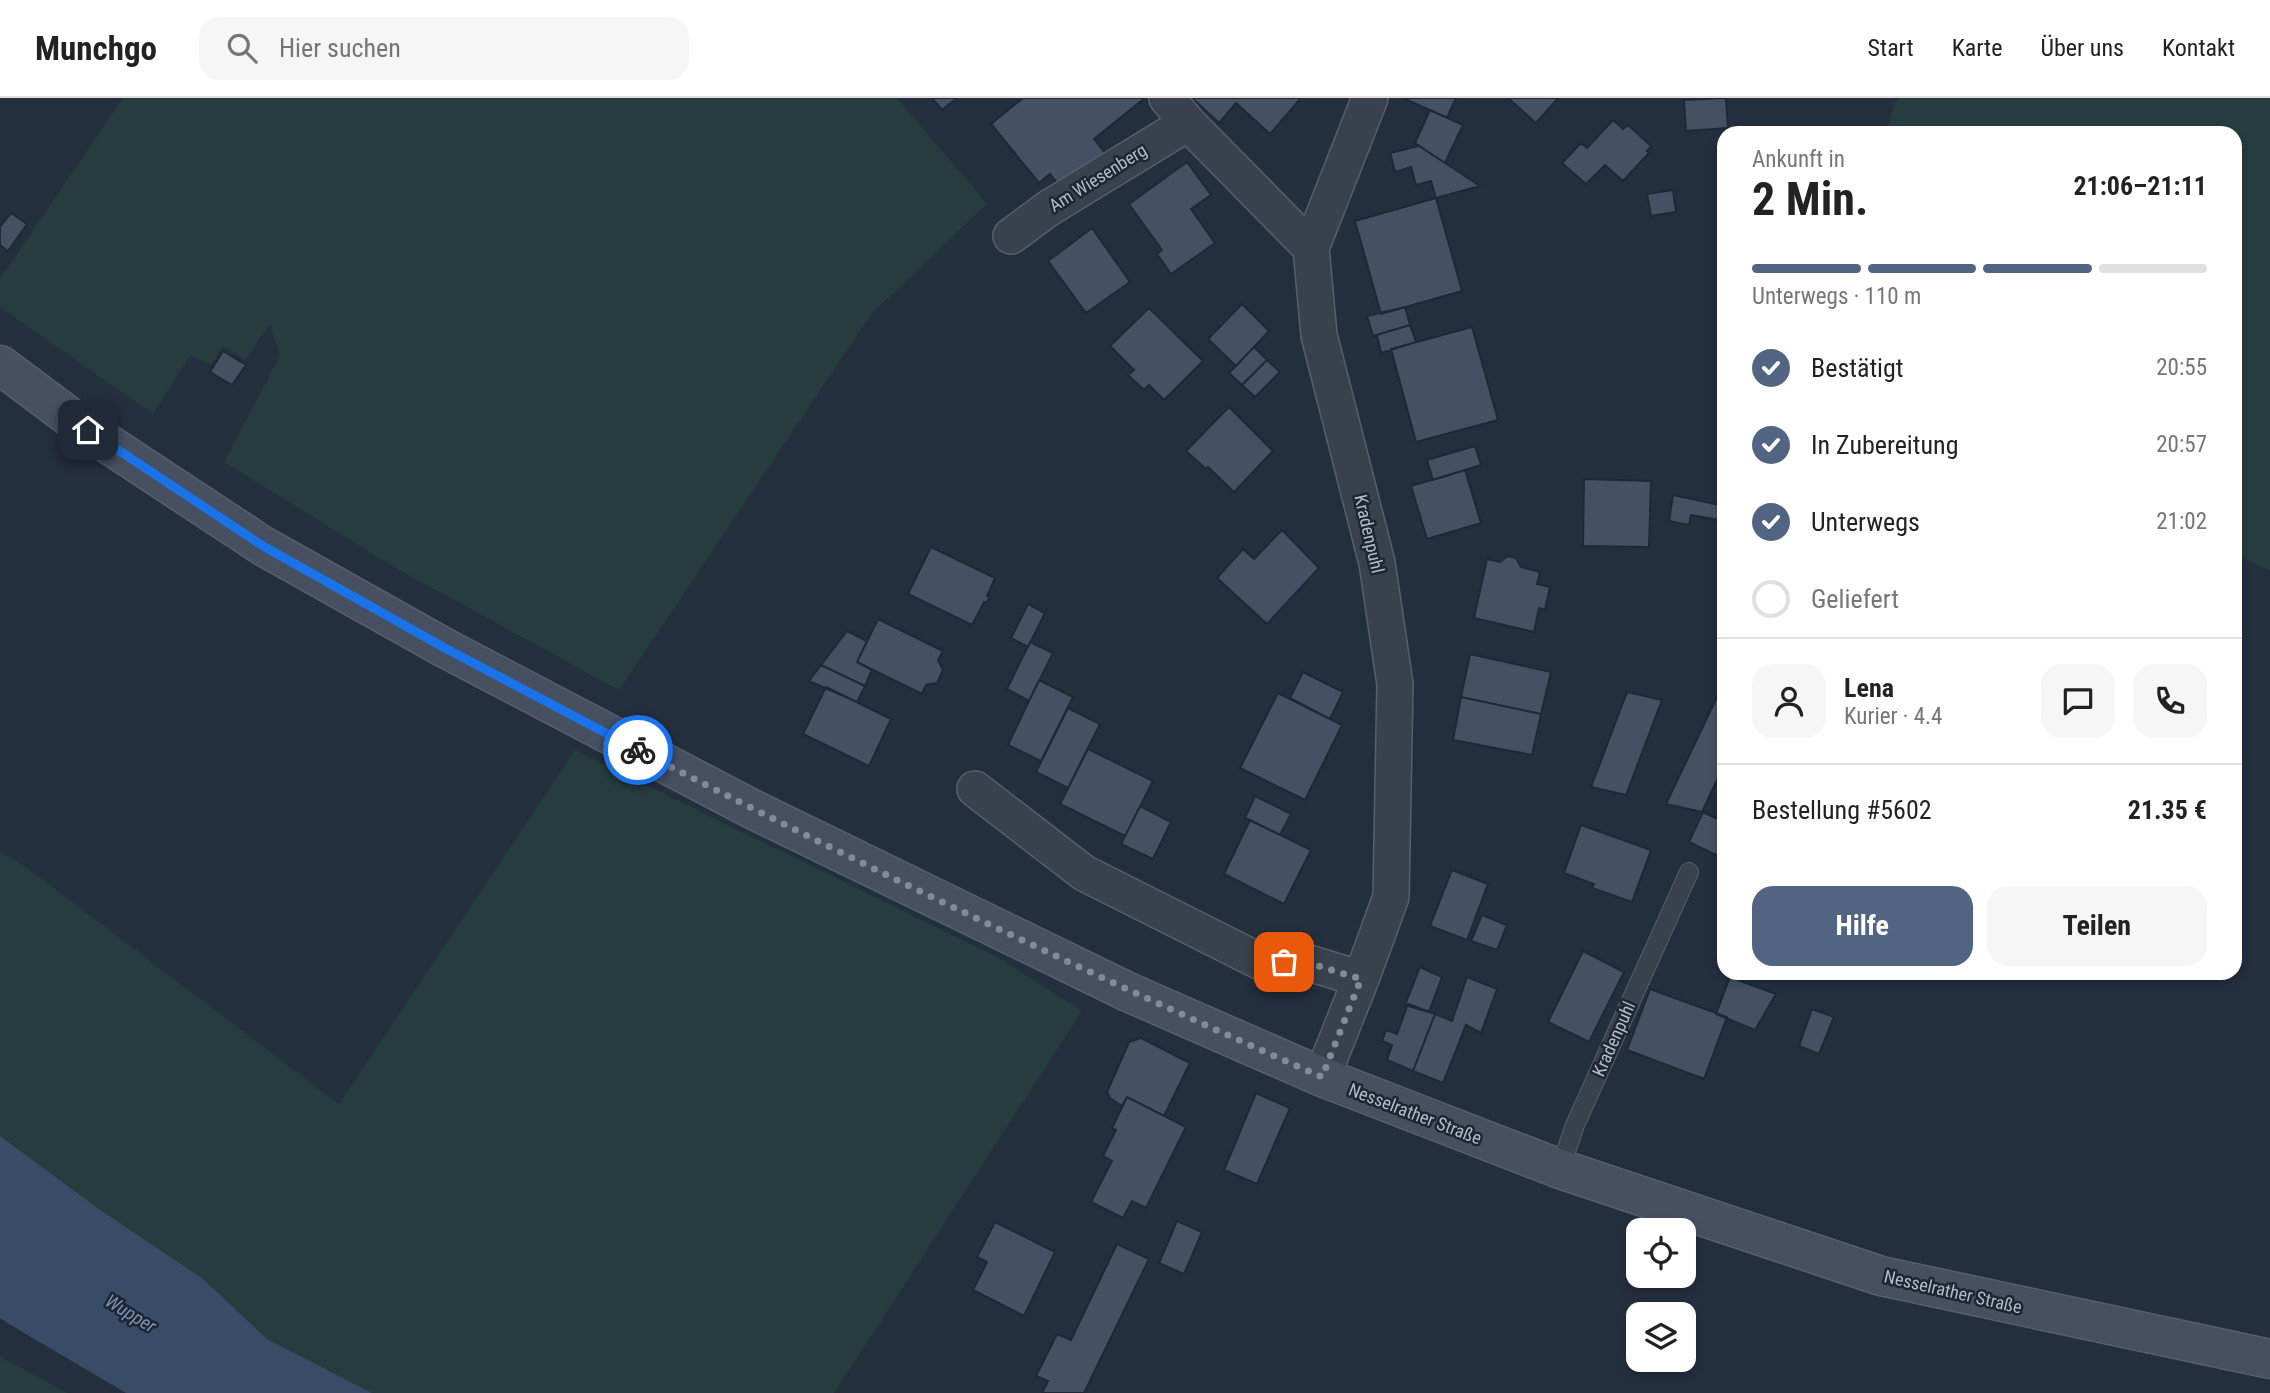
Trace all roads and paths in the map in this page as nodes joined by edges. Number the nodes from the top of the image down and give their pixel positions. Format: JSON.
{"nodes":[{"id":1,"x":1370,"y":98,"type":"edge"},
{"id":2,"x":1177,"y":111,"type":"edge"},
{"id":3,"x":1011,"y":236,"type":"dead end"},
{"id":4,"x":1311,"y":248,"type":"junction"},
{"id":5,"x":0,"y":365,"type":"edge"},
{"id":6,"x":975,"y":789,"type":"dead end"},
{"id":7,"x":1689,"y":872,"type":"dead end"},
{"id":8,"x":1361,"y":979,"type":"junction"},
{"id":9,"x":1322,"y":1077,"type":"junction"},
{"id":10,"x":1560,"y":1169,"type":"junction"},
{"id":11,"x":2270,"y":1359,"type":"edge"}],
"edges":[{"from":1,"to":4,"type":"street","name":"Kradenpuhl"},
{"from":2,"to":3,"type":"street","name":"Am Wiesenberg"},
{"from":2,"to":4,"type":"street","name":"Am Wiesenberg"},
{"from":4,"to":8,"type":"street","name":"Kradenpuhl"},
{"from":5,"to":9,"type":"main road","name":"Nesselrather Straße"},
{"from":6,"to":8,"type":"street"},
{"from":7,"to":10,"type":"lane","name":"Kradenpuhl"},
{"from":8,"to":9,"type":"street","name":"Kradenpuhl"},
{"from":9,"to":10,"type":"main road","name":"Nesselrather Straße"},
{"from":10,"to":11,"type":"main road","name":"Nesselrather Straße"}]}
